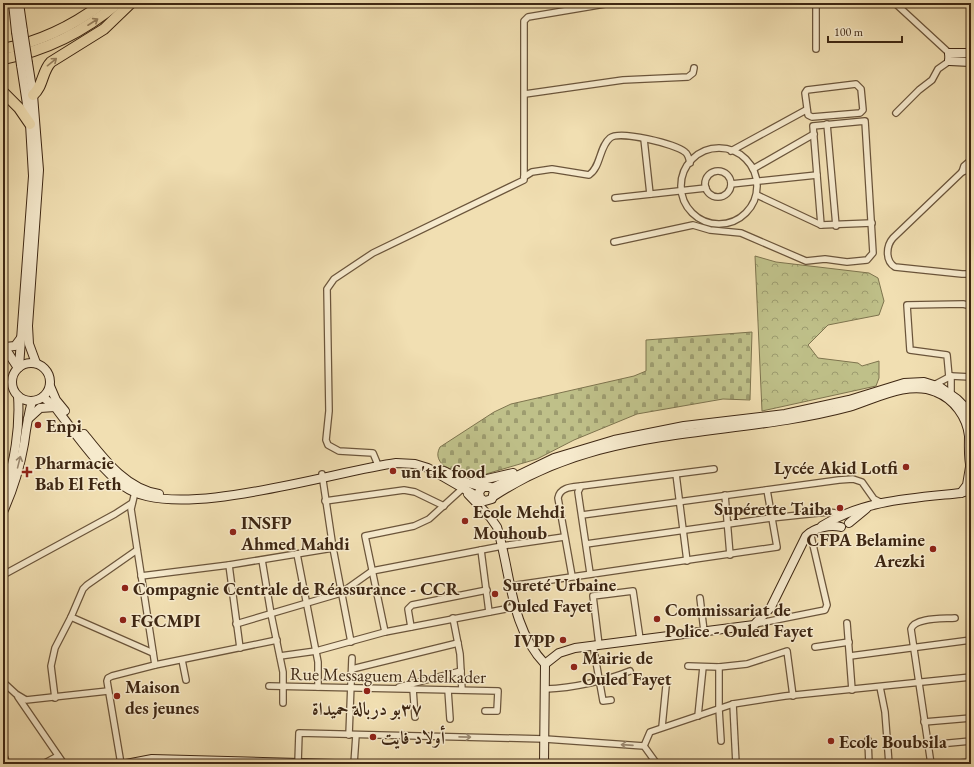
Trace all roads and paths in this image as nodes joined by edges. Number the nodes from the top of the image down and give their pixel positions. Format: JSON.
{"nodes":[{"id":1,"x":13,"y":3,"type":"edge"},
{"id":2,"x":19,"y":3,"type":"edge"},
{"id":3,"x":92,"y":3,"type":"edge"},
{"id":4,"x":103,"y":3,"type":"edge"},
{"id":5,"x":118,"y":3,"type":"edge"},
{"id":6,"x":132,"y":3,"type":"edge"},
{"id":7,"x":611,"y":3,"type":"edge"},
{"id":8,"x":816,"y":3,"type":"edge"},
{"id":9,"x":897,"y":5,"type":"dead end"},
{"id":10,"x":73,"y":23,"type":"junction"},
{"id":11,"x":20,"y":32,"type":"junction"},
{"id":12,"x":816,"y":48,"type":"dead end"},
{"id":13,"x":3,"y":49,"type":"edge"},
{"id":14,"x":971,"y":53,"type":"edge"},
{"id":15,"x":949,"y":57,"type":"junction"},
{"id":16,"x":3,"y":59,"type":"edge"},
{"id":17,"x":971,"y":62,"type":"edge"},
{"id":18,"x":694,"y":68,"type":"dead end"},
{"id":19,"x":3,"y":92,"type":"edge"},
{"id":20,"x":525,"y":94,"type":"junction"},
{"id":21,"x":30,"y":96,"type":"junction"},
{"id":22,"x":806,"y":110,"type":"junction"},
{"id":23,"x":896,"y":113,"type":"dead end"},
{"id":24,"x":30,"y":124,"type":"junction"},
{"id":25,"x":827,"y":124,"type":"junction"},
{"id":26,"x":814,"y":134,"type":"junction"},
{"id":27,"x":644,"y":139,"type":"junction"},
{"id":28,"x":731,"y":150,"type":"junction"},
{"id":29,"x":971,"y":160,"type":"edge"},
{"id":30,"x":690,"y":163,"type":"junction"},
{"id":31,"x":753,"y":168,"type":"junction"},
{"id":32,"x":971,"y":169,"type":"edge"},
{"id":33,"x":962,"y":172,"type":"junction"},
{"id":34,"x":817,"y":175,"type":"junction"},
{"id":35,"x":524,"y":177,"type":"junction"},
{"id":36,"x":757,"y":182,"type":"junction"},
{"id":37,"x":731,"y":184,"type":"junction"},
{"id":38,"x":706,"y":188,"type":"junction"},
{"id":39,"x":682,"y":191,"type":"junction"},
{"id":40,"x":650,"y":194,"type":"junction"},
{"id":41,"x":757,"y":195,"type":"junction"},
{"id":42,"x":615,"y":198,"type":"dead end"},
{"id":43,"x":702,"y":220,"type":"junction"},
{"id":44,"x":872,"y":223,"type":"junction"},
{"id":45,"x":693,"y":226,"type":"junction"},
{"id":46,"x":822,"y":226,"type":"junction"},
{"id":47,"x":836,"y":226,"type":"junction"},
{"id":48,"x":614,"y":242,"type":"dead end"},
{"id":49,"x":971,"y":274,"type":"edge"},
{"id":50,"x":971,"y":306,"type":"edge"},
{"id":51,"x":21,"y":338,"type":"junction"},
{"id":52,"x":4,"y":349,"type":"edge"},
{"id":53,"x":36,"y":363,"type":"junction"},
{"id":54,"x":17,"y":370,"type":"junction"},
{"id":55,"x":950,"y":376,"type":"junction"},
{"id":56,"x":971,"y":377,"type":"edge"},
{"id":57,"x":934,"y":385,"type":"junction"},
{"id":58,"x":50,"y":386,"type":"junction"},
{"id":59,"x":951,"y":394,"type":"junction"},
{"id":60,"x":18,"y":396,"type":"junction"},
{"id":61,"x":43,"y":397,"type":"junction"},
{"id":62,"x":32,"y":401,"type":"junction"},
{"id":63,"x":54,"y":407,"type":"junction"},
{"id":64,"x":26,"y":421,"type":"junction"},
{"id":65,"x":971,"y":423,"type":"edge"},
{"id":66,"x":377,"y":464,"type":"junction"},
{"id":67,"x":535,"y":466,"type":"junction"},
{"id":68,"x":971,"y":468,"type":"edge"},
{"id":69,"x":714,"y":469,"type":"dead end"},
{"id":70,"x":676,"y":474,"type":"junction"},
{"id":71,"x":322,"y":476,"type":"junction"},
{"id":72,"x":452,"y":482,"type":"junction"},
{"id":73,"x":468,"y":483,"type":"junction"},
{"id":74,"x":581,"y":486,"type":"junction"},
{"id":75,"x":482,"y":487,"type":"junction"},
{"id":76,"x":462,"y":489,"type":"junction"},
{"id":77,"x":135,"y":490,"type":"junction"},
{"id":78,"x":767,"y":490,"type":"junction"},
{"id":79,"x":968,"y":491,"type":"edge"},
{"id":80,"x":3,"y":492,"type":"edge"},
{"id":81,"x":494,"y":493,"type":"junction"},
{"id":82,"x":725,"y":495,"type":"junction"},
{"id":83,"x":480,"y":497,"type":"junction"},
{"id":84,"x":325,"y":501,"type":"junction"},
{"id":85,"x":680,"y":502,"type":"junction"},
{"id":86,"x":132,"y":503,"type":"junction"},
{"id":87,"x":882,"y":503,"type":"junction"},
{"id":88,"x":444,"y":506,"type":"junction"},
{"id":89,"x":3,"y":512,"type":"edge"},
{"id":90,"x":582,"y":515,"type":"junction"},
{"id":91,"x":841,"y":516,"type":"junction"},
{"id":92,"x":490,"y":517,"type":"junction"},
{"id":93,"x":772,"y":518,"type":"junction"},
{"id":94,"x":849,"y":523,"type":"junction"},
{"id":95,"x":728,"y":524,"type":"junction"},
{"id":96,"x":841,"y":527,"type":"junction"},
{"id":97,"x":684,"y":531,"type":"junction"},
{"id":98,"x":813,"y":531,"type":"junction"},
{"id":99,"x":564,"y":537,"type":"junction"},
{"id":100,"x":586,"y":544,"type":"junction"},
{"id":101,"x":502,"y":546,"type":"junction"},
{"id":102,"x":333,"y":548,"type":"junction"},
{"id":103,"x":137,"y":550,"type":"junction"},
{"id":104,"x":481,"y":550,"type":"junction"},
{"id":105,"x":297,"y":554,"type":"junction"},
{"id":106,"x":730,"y":554,"type":"junction"},
{"id":107,"x":262,"y":560,"type":"junction"},
{"id":108,"x":687,"y":560,"type":"junction"},
{"id":109,"x":230,"y":565,"type":"junction"},
{"id":110,"x":372,"y":570,"type":"junction"},
{"id":111,"x":590,"y":573,"type":"junction"},
{"id":112,"x":3,"y":575,"type":"edge"},
{"id":113,"x":141,"y":576,"type":"junction"},
{"id":114,"x":572,"y":576,"type":"junction"},
{"id":115,"x":510,"y":586,"type":"junction"},
{"id":116,"x":487,"y":590,"type":"junction"},
{"id":117,"x":341,"y":593,"type":"junction"},
{"id":118,"x":700,"y":598,"type":"dead end"},
{"id":119,"x":306,"y":602,"type":"junction"},
{"id":120,"x":516,"y":607,"type":"junction"},
{"id":121,"x":488,"y":612,"type":"junction"},
{"id":122,"x":270,"y":614,"type":"junction"},
{"id":123,"x":71,"y":617,"type":"junction"},
{"id":124,"x":453,"y":618,"type":"junction"},
{"id":125,"x":955,"y":618,"type":"dead end"},
{"id":126,"x":847,"y":623,"type":"dead end"},
{"id":127,"x":236,"y":624,"type":"junction"},
{"id":128,"x":754,"y":625,"type":"junction"},
{"id":129,"x":411,"y":627,"type":"junction"},
{"id":130,"x":704,"y":631,"type":"junction"},
{"id":131,"x":385,"y":632,"type":"junction"},
{"id":132,"x":277,"y":640,"type":"junction"},
{"id":133,"x":640,"y":640,"type":"junction"},
{"id":134,"x":971,"y":640,"type":"edge"},
{"id":135,"x":351,"y":642,"type":"junction"},
{"id":136,"x":849,"y":642,"type":"junction"},
{"id":137,"x":458,"y":644,"type":"junction"},
{"id":138,"x":596,"y":645,"type":"junction"},
{"id":139,"x":240,"y":648,"type":"junction"},
{"id":140,"x":815,"y":648,"type":"dead end"},
{"id":141,"x":913,"y":648,"type":"junction"},
{"id":142,"x":316,"y":650,"type":"junction"},
{"id":143,"x":153,"y":653,"type":"junction"},
{"id":144,"x":280,"y":656,"type":"junction"},
{"id":145,"x":850,"y":656,"type":"junction"},
{"id":146,"x":352,"y":658,"type":"dead end"},
{"id":147,"x":182,"y":660,"type":"junction"},
{"id":148,"x":545,"y":664,"type":"junction"},
{"id":149,"x":155,"y":665,"type":"junction"},
{"id":150,"x":688,"y":666,"type":"dead end"},
{"id":151,"x":703,"y":667,"type":"junction"},
{"id":152,"x":719,"y":668,"type":"junction"},
{"id":153,"x":352,"y":669,"type":"junction"},
{"id":154,"x":461,"y":671,"type":"junction"},
{"id":155,"x":630,"y":671,"type":"dead end"},
{"id":156,"x":971,"y":677,"type":"edge"},
{"id":157,"x":186,"y":680,"type":"dead end"},
{"id":158,"x":598,"y":680,"type":"junction"},
{"id":159,"x":3,"y":682,"type":"edge"},
{"id":160,"x":918,"y":684,"type":"junction"},
{"id":161,"x":269,"y":686,"type":"dead end"},
{"id":162,"x":284,"y":686,"type":"junction"},
{"id":163,"x":666,"y":686,"type":"dead end"},
{"id":164,"x":318,"y":687,"type":"junction"},
{"id":165,"x":880,"y":687,"type":"junction"},
{"id":166,"x":352,"y":688,"type":"junction"},
{"id":167,"x":391,"y":689,"type":"junction"},
{"id":168,"x":413,"y":689,"type":"junction"},
{"id":169,"x":546,"y":689,"type":"junction"},
{"id":170,"x":448,"y":690,"type":"junction"},
{"id":171,"x":462,"y":690,"type":"junction"},
{"id":172,"x":852,"y":690,"type":"junction"},
{"id":173,"x":108,"y":691,"type":"junction"},
{"id":174,"x":16,"y":694,"type":"junction"},
{"id":175,"x":793,"y":696,"type":"junction"},
{"id":176,"x":55,"y":698,"type":"junction"},
{"id":177,"x":611,"y":700,"type":"dead end"},
{"id":178,"x":283,"y":703,"type":"dead end"},
{"id":179,"x":733,"y":704,"type":"junction"},
{"id":180,"x":719,"y":709,"type":"junction"},
{"id":181,"x":485,"y":711,"type":"dead end"},
{"id":182,"x":698,"y":716,"type":"junction"},
{"id":183,"x":415,"y":717,"type":"dead end"},
{"id":184,"x":971,"y":718,"type":"edge"},
{"id":185,"x":450,"y":719,"type":"dead end"},
{"id":186,"x":924,"y":722,"type":"junction"},
{"id":187,"x":662,"y":727,"type":"junction"},
{"id":188,"x":353,"y":735,"type":"junction"},
{"id":189,"x":545,"y":739,"type":"junction"},
{"id":190,"x":868,"y":740,"type":"dead end"},
{"id":191,"x":722,"y":741,"type":"dead end"},
{"id":192,"x":971,"y":741,"type":"edge"},
{"id":193,"x":928,"y":745,"type":"junction"},
{"id":194,"x":644,"y":746,"type":"junction"},
{"id":195,"x":3,"y":753,"type":"edge"},
{"id":196,"x":58,"y":756,"type":"junction"},
{"id":197,"x":152,"y":762,"type":"edge"},
{"id":198,"x":250,"y":763,"type":"edge"},
{"id":199,"x":298,"y":763,"type":"edge"},
{"id":200,"x":967,"y":763,"type":"edge"},
{"id":201,"x":7,"y":764,"type":"edge"},
{"id":202,"x":43,"y":764,"type":"edge"},
{"id":203,"x":64,"y":764,"type":"edge"},
{"id":204,"x":121,"y":764,"type":"edge"},
{"id":205,"x":126,"y":764,"type":"edge"},
{"id":206,"x":335,"y":764,"type":"edge"},
{"id":207,"x":354,"y":764,"type":"edge"},
{"id":208,"x":544,"y":764,"type":"edge"},
{"id":209,"x":657,"y":764,"type":"edge"},
{"id":210,"x":736,"y":764,"type":"edge"},
{"id":211,"x":869,"y":764,"type":"edge"},
{"id":212,"x":889,"y":764,"type":"edge"},
{"id":213,"x":931,"y":764,"type":"edge"},
{"id":214,"x":950,"y":764,"type":"edge"}],
"edges":[{"from":1,"to":11,"type":"main road"},
{"from":2,"to":11,"type":"main road"},
{"from":3,"to":10,"type":"highway"},
{"from":4,"to":10,"type":"highway"},
{"from":16,"to":5,"type":"highway","one_way":true},
{"from":21,"to":6,"type":"highway","one_way":true},
{"from":7,"to":20,"type":"street"},
{"from":8,"to":12,"type":"street"},
{"from":9,"to":15,"type":"street"},
{"from":10,"to":13,"type":"highway"},
{"from":11,"to":21,"type":"main road","bridge":true},
{"from":14,"to":15,"type":"main road"},
{"from":15,"to":17,"type":"main road"},
{"from":15,"to":23,"type":"street"},
{"from":18,"to":20,"type":"street"},
{"from":19,"to":24,"type":"highway"},
{"from":20,"to":35,"type":"street"},
{"from":21,"to":24,"type":"main road"},
{"from":21,"to":53,"type":"main road"},
{"from":22,"to":22,"type":"street"},
{"from":22,"to":28,"type":"street"},
{"from":24,"to":51,"type":"main road"},
{"from":25,"to":26,"type":"street"},
{"from":25,"to":44,"type":"street"},
{"from":25,"to":47,"type":"street"},
{"from":26,"to":31,"type":"street"},
{"from":26,"to":34,"type":"street"},
{"from":27,"to":30,"type":"street"},
{"from":27,"to":35,"type":"street"},
{"from":27,"to":40,"type":"street"},
{"from":28,"to":30,"type":"street"},
{"from":28,"to":31,"type":"street"},
{"from":29,"to":33,"type":"street"},
{"from":30,"to":39,"type":"street"},
{"from":31,"to":36,"type":"street"},
{"from":32,"to":33,"type":"street"},
{"from":33,"to":49,"type":"street"},
{"from":34,"to":36,"type":"street"},
{"from":34,"to":46,"type":"street"},
{"from":35,"to":66,"type":"street"},
{"from":36,"to":37,"type":"street"},
{"from":36,"to":41,"type":"street"},
{"from":37,"to":38,"type":"street"},
{"from":37,"to":38,"type":"street"},
{"from":38,"to":39,"type":"street"},
{"from":39,"to":40,"type":"street"},
{"from":39,"to":43,"type":"street"},
{"from":40,"to":42,"type":"street"},
{"from":41,"to":43,"type":"street"},
{"from":41,"to":46,"type":"street"},
{"from":43,"to":45,"type":"street"},
{"from":44,"to":45,"type":"street"},
{"from":44,"to":47,"type":"street"},
{"from":45,"to":48,"type":"street"},
{"from":46,"to":47,"type":"street"},
{"from":50,"to":55,"type":"street"},
{"from":51,"to":52,"type":"main road"},
{"from":51,"to":54,"type":"main road"},
{"from":52,"to":54,"type":"main road"},
{"from":53,"to":54,"type":"main road"},
{"from":53,"to":58,"type":"main road"},
{"from":54,"to":60,"type":"main road"},
{"from":55,"to":56,"type":"street"},
{"from":55,"to":57,"type":"street"},
{"from":55,"to":59,"type":"street"},
{"from":57,"to":59,"type":"main road"},
{"from":57,"to":67,"type":"main road"},
{"from":58,"to":61,"type":"main road"},
{"from":58,"to":77,"type":"main road"},
{"from":59,"to":65,"type":"main road"},
{"from":60,"to":62,"type":"main road"},
{"from":60,"to":80,"type":"main road"},
{"from":61,"to":62,"type":"main road"},
{"from":61,"to":63,"type":"main road"},
{"from":62,"to":64,"type":"main road"},
{"from":63,"to":64,"type":"main road"},
{"from":63,"to":77,"type":"main road"},
{"from":89,"to":64,"type":"main road","one_way":true},
{"from":66,"to":71,"type":"main road"},
{"from":66,"to":72,"type":"main road"},
{"from":66,"to":73,"type":"main road"},
{"from":67,"to":73,"type":"main road"},
{"from":67,"to":81,"type":"main road"},
{"from":68,"to":79,"type":"main road"},
{"from":68,"to":81,"type":"main road"},
{"from":69,"to":70,"type":"street"},
{"from":70,"to":74,"type":"street"},
{"from":70,"to":85,"type":"street"},
{"from":71,"to":77,"type":"main road"},
{"from":71,"to":84,"type":"street"},
{"from":72,"to":76,"type":"main road"},
{"from":72,"to":83,"type":"main road"},
{"from":73,"to":75,"type":"main road"},
{"from":74,"to":90,"type":"street"},
{"from":74,"to":99,"type":"street"},
{"from":75,"to":81,"type":"main road"},
{"from":75,"to":83,"type":"main road"},
{"from":76,"to":88,"type":"street"},
{"from":76,"to":92,"type":"main road"},
{"from":77,"to":86,"type":"street"},
{"from":78,"to":82,"type":"street"},
{"from":78,"to":87,"type":"street"},
{"from":78,"to":93,"type":"street"},
{"from":79,"to":87,"type":"main road"},
{"from":81,"to":83,"type":"main road"},
{"from":81,"to":92,"type":"main road"},
{"from":82,"to":85,"type":"street"},
{"from":82,"to":95,"type":"street"},
{"from":83,"to":92,"type":"main road"},
{"from":84,"to":88,"type":"street"},
{"from":84,"to":102,"type":"street"},
{"from":85,"to":90,"type":"street"},
{"from":85,"to":97,"type":"street"},
{"from":86,"to":103,"type":"street"},
{"from":86,"to":112,"type":"street"},
{"from":87,"to":91,"type":"main road"},
{"from":87,"to":94,"type":"main road"},
{"from":88,"to":110,"type":"street"},
{"from":90,"to":100,"type":"street"},
{"from":91,"to":93,"type":"street"},
{"from":91,"to":94,"type":"main road"},
{"from":91,"to":96,"type":"main road"},
{"from":91,"to":98,"type":"main road"},
{"from":92,"to":101,"type":"main road"},
{"from":93,"to":95,"type":"street"},
{"from":93,"to":106,"type":"street"},
{"from":94,"to":96,"type":"main road"},
{"from":95,"to":97,"type":"street"},
{"from":95,"to":106,"type":"street"},
{"from":96,"to":98,"type":"main road"},
{"from":97,"to":100,"type":"street"},
{"from":97,"to":108,"type":"street"},
{"from":98,"to":128,"type":"main road"},
{"from":98,"to":128,"type":"street"},
{"from":99,"to":101,"type":"street"},
{"from":99,"to":114,"type":"street"},
{"from":100,"to":111,"type":"street"},
{"from":101,"to":104,"type":"street"},
{"from":101,"to":115,"type":"main road"},
{"from":102,"to":105,"type":"street"},
{"from":102,"to":117,"type":"street"},
{"from":103,"to":113,"type":"street"},
{"from":103,"to":123,"type":"street"},
{"from":104,"to":110,"type":"street"},
{"from":104,"to":116,"type":"street"},
{"from":105,"to":107,"type":"street"},
{"from":105,"to":119,"type":"street"},
{"from":106,"to":108,"type":"street"},
{"from":107,"to":109,"type":"street"},
{"from":107,"to":122,"type":"street"},
{"from":108,"to":111,"type":"street"},
{"from":109,"to":113,"type":"street"},
{"from":109,"to":127,"type":"street"},
{"from":110,"to":117,"type":"street"},
{"from":110,"to":131,"type":"street"},
{"from":111,"to":114,"type":"street"},
{"from":113,"to":143,"type":"street"},
{"from":114,"to":115,"type":"street"},
{"from":115,"to":120,"type":"main road"},
{"from":116,"to":121,"type":"street"},
{"from":116,"to":129,"type":"street"},
{"from":117,"to":119,"type":"street"},
{"from":117,"to":135,"type":"street"},
{"from":118,"to":130,"type":"street"},
{"from":119,"to":122,"type":"street"},
{"from":119,"to":142,"type":"street"},
{"from":120,"to":121,"type":"street"},
{"from":120,"to":148,"type":"main road"},
{"from":121,"to":124,"type":"street"},
{"from":122,"to":127,"type":"street"},
{"from":122,"to":132,"type":"street"},
{"from":123,"to":143,"type":"street"},
{"from":123,"to":176,"type":"street"},
{"from":124,"to":129,"type":"street"},
{"from":124,"to":137,"type":"street"},
{"from":125,"to":141,"type":"street"},
{"from":126,"to":136,"type":"street"},
{"from":127,"to":139,"type":"street"},
{"from":128,"to":130,"type":"main road"},
{"from":129,"to":131,"type":"street"},
{"from":130,"to":133,"type":"main road"},
{"from":131,"to":135,"type":"street"},
{"from":132,"to":139,"type":"street"},
{"from":132,"to":144,"type":"street"},
{"from":133,"to":138,"type":"main road"},
{"from":133,"to":138,"type":"street"},
{"from":134,"to":141,"type":"street"},
{"from":135,"to":142,"type":"street"},
{"from":136,"to":140,"type":"street"},
{"from":136,"to":145,"type":"street"},
{"from":137,"to":153,"type":"street"},
{"from":137,"to":154,"type":"street"},
{"from":138,"to":148,"type":"main road"},
{"from":138,"to":158,"type":"street"},
{"from":139,"to":147,"type":"street"},
{"from":141,"to":145,"type":"street"},
{"from":141,"to":160,"type":"street"},
{"from":142,"to":144,"type":"street"},
{"from":142,"to":164,"type":"street"},
{"from":143,"to":149,"type":"street"},
{"from":144,"to":162,"type":"street"},
{"from":145,"to":172,"type":"street"},
{"from":146,"to":153,"type":"street"},
{"from":147,"to":149,"type":"street"},
{"from":147,"to":157,"type":"street"},
{"from":148,"to":169,"type":"main road"},
{"from":149,"to":173,"type":"street"},
{"from":150,"to":151,"type":"street"},
{"from":151,"to":152,"type":"street"},
{"from":151,"to":182,"type":"street"},
{"from":152,"to":175,"type":"street"},
{"from":152,"to":180,"type":"street"},
{"from":153,"to":166,"type":"street"},
{"from":154,"to":167,"type":"street"},
{"from":154,"to":171,"type":"street"},
{"from":155,"to":158,"type":"street"},
{"from":156,"to":160,"type":"street"},
{"from":158,"to":169,"type":"street"},
{"from":158,"to":177,"type":"street"},
{"from":159,"to":174,"type":"street"},
{"from":160,"to":165,"type":"street"},
{"from":160,"to":186,"type":"street"},
{"from":161,"to":162,"type":"street","name":"Rue Messaguem Abdelkader"},
{"from":162,"to":164,"type":"street","name":"Rue Messaguem Abdelkader"},
{"from":162,"to":178,"type":"street"},
{"from":163,"to":187,"type":"street"},
{"from":164,"to":166,"type":"street","name":"Rue Messaguem Abdelkader"},
{"from":165,"to":172,"type":"street"},
{"from":165,"to":212,"type":"street"},
{"from":166,"to":167,"type":"street","name":"Rue Messaguem Abdelkader"},
{"from":166,"to":188,"type":"street"},
{"from":167,"to":168,"type":"street","name":"Rue Messaguem Abdelkader"},
{"from":168,"to":170,"type":"street","name":"Rue Messaguem Abdelkader"},
{"from":168,"to":183,"type":"street"},
{"from":169,"to":189,"type":"main road"},
{"from":170,"to":171,"type":"street","name":"Rue Messaguem Abdelkader"},
{"from":170,"to":185,"type":"street"},
{"from":171,"to":181,"type":"street","name":"Rue Messaguem Abdelkader"},
{"from":172,"to":175,"type":"street"},
{"from":173,"to":176,"type":"street"},
{"from":173,"to":204,"type":"street"},
{"from":174,"to":176,"type":"street"},
{"from":174,"to":196,"type":"street"},
{"from":175,"to":179,"type":"street"},
{"from":179,"to":180,"type":"street"},
{"from":179,"to":210,"type":"street"},
{"from":180,"to":182,"type":"street"},
{"from":180,"to":191,"type":"street"},
{"from":182,"to":187,"type":"street"},
{"from":184,"to":186,"type":"street"},
{"from":186,"to":193,"type":"street"},
{"from":187,"to":194,"type":"street"},
{"from":188,"to":189,"type":"street","one_way":true},
{"from":188,"to":199,"type":"street"},
{"from":188,"to":207,"type":"street"},
{"from":194,"to":189,"type":"street","one_way":true},
{"from":189,"to":208,"type":"main road"},
{"from":190,"to":211,"type":"street"},
{"from":192,"to":193,"type":"street"},
{"from":193,"to":213,"type":"street"},
{"from":194,"to":209,"type":"street"},
{"from":195,"to":201,"type":"street"},
{"from":196,"to":202,"type":"street"},
{"from":196,"to":203,"type":"street"},
{"from":197,"to":198,"type":"main road"},
{"from":197,"to":205,"type":"main road"},
{"from":198,"to":199,"type":"main road"},
{"from":199,"to":206,"type":"main road"},
{"from":200,"to":214,"type":"street"}]}
